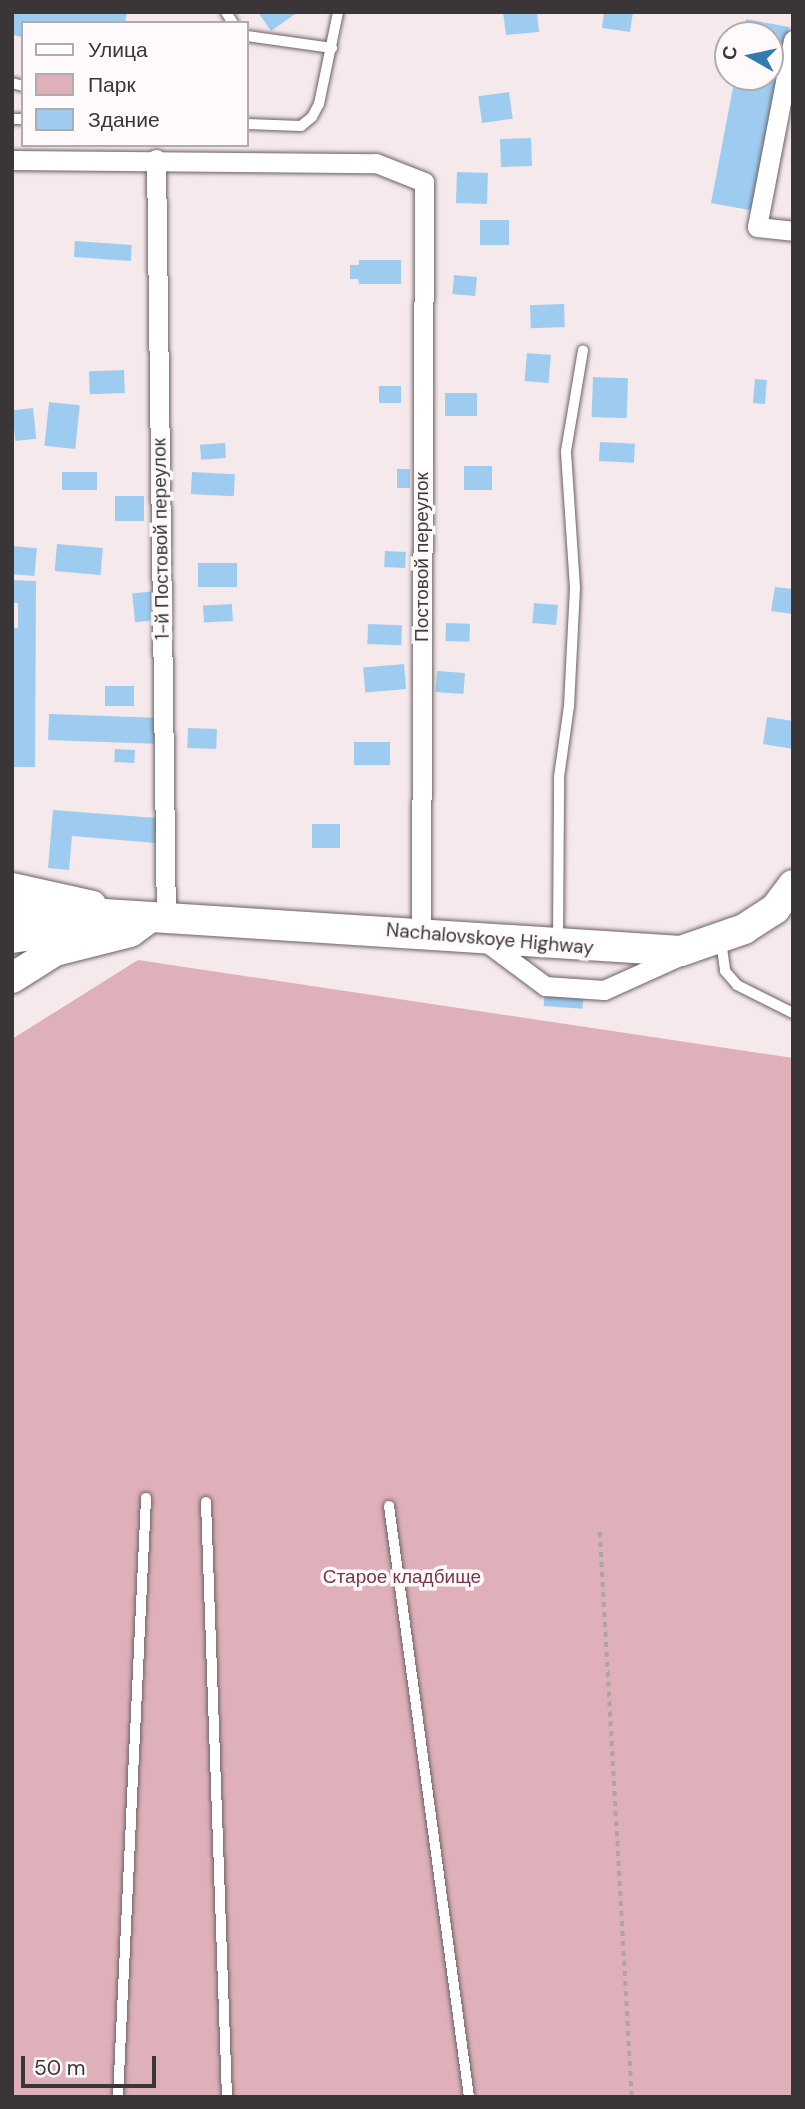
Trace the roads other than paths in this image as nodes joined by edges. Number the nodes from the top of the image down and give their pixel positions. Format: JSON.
{"nodes":[{"id":1,"x":338,"y":12,"type":"edge"},
{"id":2,"x":248,"y":36,"type":"edge"},
{"id":3,"x":793,"y":40,"type":"edge"},
{"id":4,"x":332,"y":48,"type":"junction"},
{"id":5,"x":248,"y":124,"type":"edge"},
{"id":6,"x":12,"y":159,"type":"edge"},
{"id":7,"x":156,"y":159,"type":"junction"},
{"id":8,"x":793,"y":231,"type":"edge"},
{"id":9,"x":583,"y":350,"type":"dead end"},
{"id":10,"x":793,"y":885,"type":"edge"},
{"id":11,"x":12,"y":886,"type":"edge"},
{"id":12,"x":12,"y":913,"type":"edge"},
{"id":13,"x":158,"y":918,"type":"junction"},
{"id":14,"x":421,"y":932,"type":"junction"},
{"id":15,"x":12,"y":937,"type":"edge"},
{"id":16,"x":481,"y":939,"type":"junction"},
{"id":17,"x":712,"y":943,"type":"junction"},
{"id":18,"x":558,"y":947,"type":"junction"},
{"id":19,"x":12,"y":978,"type":"edge"},
{"id":20,"x":793,"y":1013,"type":"edge"},
{"id":21,"x":146,"y":1498,"type":"dead end"},
{"id":22,"x":206,"y":1502,"type":"dead end"},
{"id":23,"x":389,"y":1506,"type":"dead end"},
{"id":24,"x":118,"y":2097,"type":"edge"},
{"id":25,"x":227,"y":2097,"type":"edge"},
{"id":26,"x":469,"y":2097,"type":"edge"}],
"edges":[{"from":1,"to":4,"type":"lane"},
{"from":2,"to":4,"type":"lane"},
{"from":3,"to":8,"type":"street"},
{"from":4,"to":5,"type":"lane"},
{"from":6,"to":7,"type":"street"},
{"from":7,"to":13,"type":"street","name":"1-й Постовой переулок"},
{"from":7,"to":14,"type":"street","name":"Постовой переулок"},
{"from":9,"to":18,"type":"lane"},
{"from":10,"to":17,"type":"main road","name":"Nachalovskoye Highway"},
{"from":11,"to":13,"type":"main road"},
{"from":12,"to":13,"type":"main road"},
{"from":13,"to":14,"type":"main road","name":"Nachalovskoye Highway"},
{"from":13,"to":15,"type":"main road"},
{"from":13,"to":19,"type":"main road"},
{"from":14,"to":16,"type":"main road","name":"Nachalovskoye Highway"},
{"from":16,"to":17,"type":"street"},
{"from":16,"to":18,"type":"main road","name":"Nachalovskoye Highway"},
{"from":17,"to":18,"type":"main road","name":"Nachalovskoye Highway"},
{"from":17,"to":20,"type":"lane"},
{"from":21,"to":24,"type":"lane"},
{"from":22,"to":25,"type":"lane"},
{"from":23,"to":26,"type":"lane"}]}
